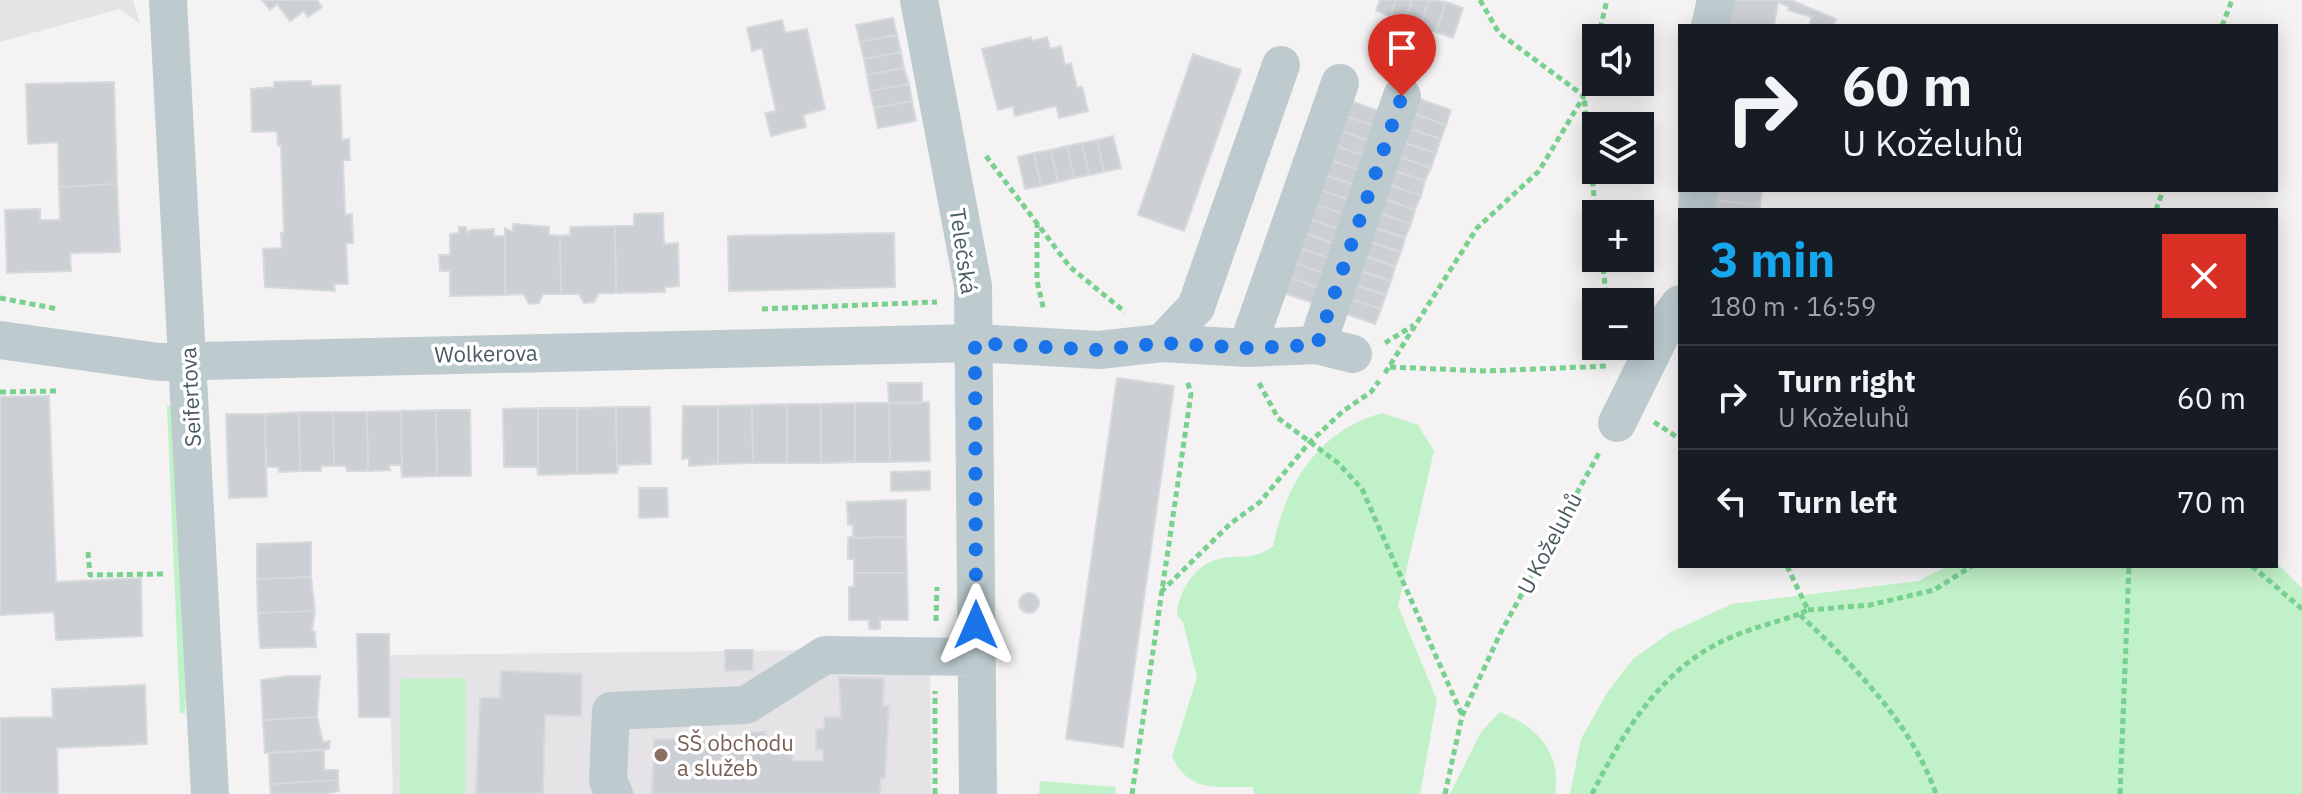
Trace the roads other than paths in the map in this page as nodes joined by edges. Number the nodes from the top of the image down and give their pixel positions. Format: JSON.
{"nodes":[{"id":1,"x":168,"y":0,"type":"edge"},
{"id":2,"x":919,"y":0,"type":"edge"},
{"id":3,"x":1716,"y":0,"type":"edge"},
{"id":4,"x":1710,"y":24,"type":"edge"},
{"id":5,"x":1281,"y":65,"type":"dead end"},
{"id":6,"x":1340,"y":83,"type":"dead end"},
{"id":7,"x":1402,"y":96,"type":"dead end"},
{"id":8,"x":1678,"y":308,"type":"edge"},
{"id":9,"x":0,"y":340,"type":"edge"},
{"id":10,"x":975,"y":343,"type":"junction"},
{"id":11,"x":1162,"y":343,"type":"junction"},
{"id":12,"x":1232,"y":348,"type":"junction"},
{"id":13,"x":189,"y":360,"type":"junction"},
{"id":14,"x":1617,"y":423,"type":"road end"},
{"id":15,"x":977,"y":657,"type":"junction"},
{"id":16,"x":210,"y":794,"type":"edge"},
{"id":17,"x":614,"y":794,"type":"edge"},
{"id":18,"x":978,"y":794,"type":"edge"}],
"edges":[{"from":1,"to":13,"type":"street","name":"Seifertova"},
{"from":2,"to":10,"type":"street","name":"Telečská"},
{"from":3,"to":4,"type":"street"},
{"from":5,"to":11,"type":"street"},
{"from":6,"to":12,"type":"street"},
{"from":7,"to":12,"type":"street"},
{"from":8,"to":14,"type":"street"},
{"from":9,"to":13,"type":"street","name":"Wolkerova"},
{"from":10,"to":11,"type":"street"},
{"from":10,"to":13,"type":"street","name":"Wolkerova"},
{"from":10,"to":15,"type":"street","name":"Telečská"},
{"from":11,"to":12,"type":"street"},
{"from":13,"to":16,"type":"street","name":"Seifertova"},
{"from":15,"to":17,"type":"street"},
{"from":15,"to":18,"type":"street","name":"Telečská"}]}
